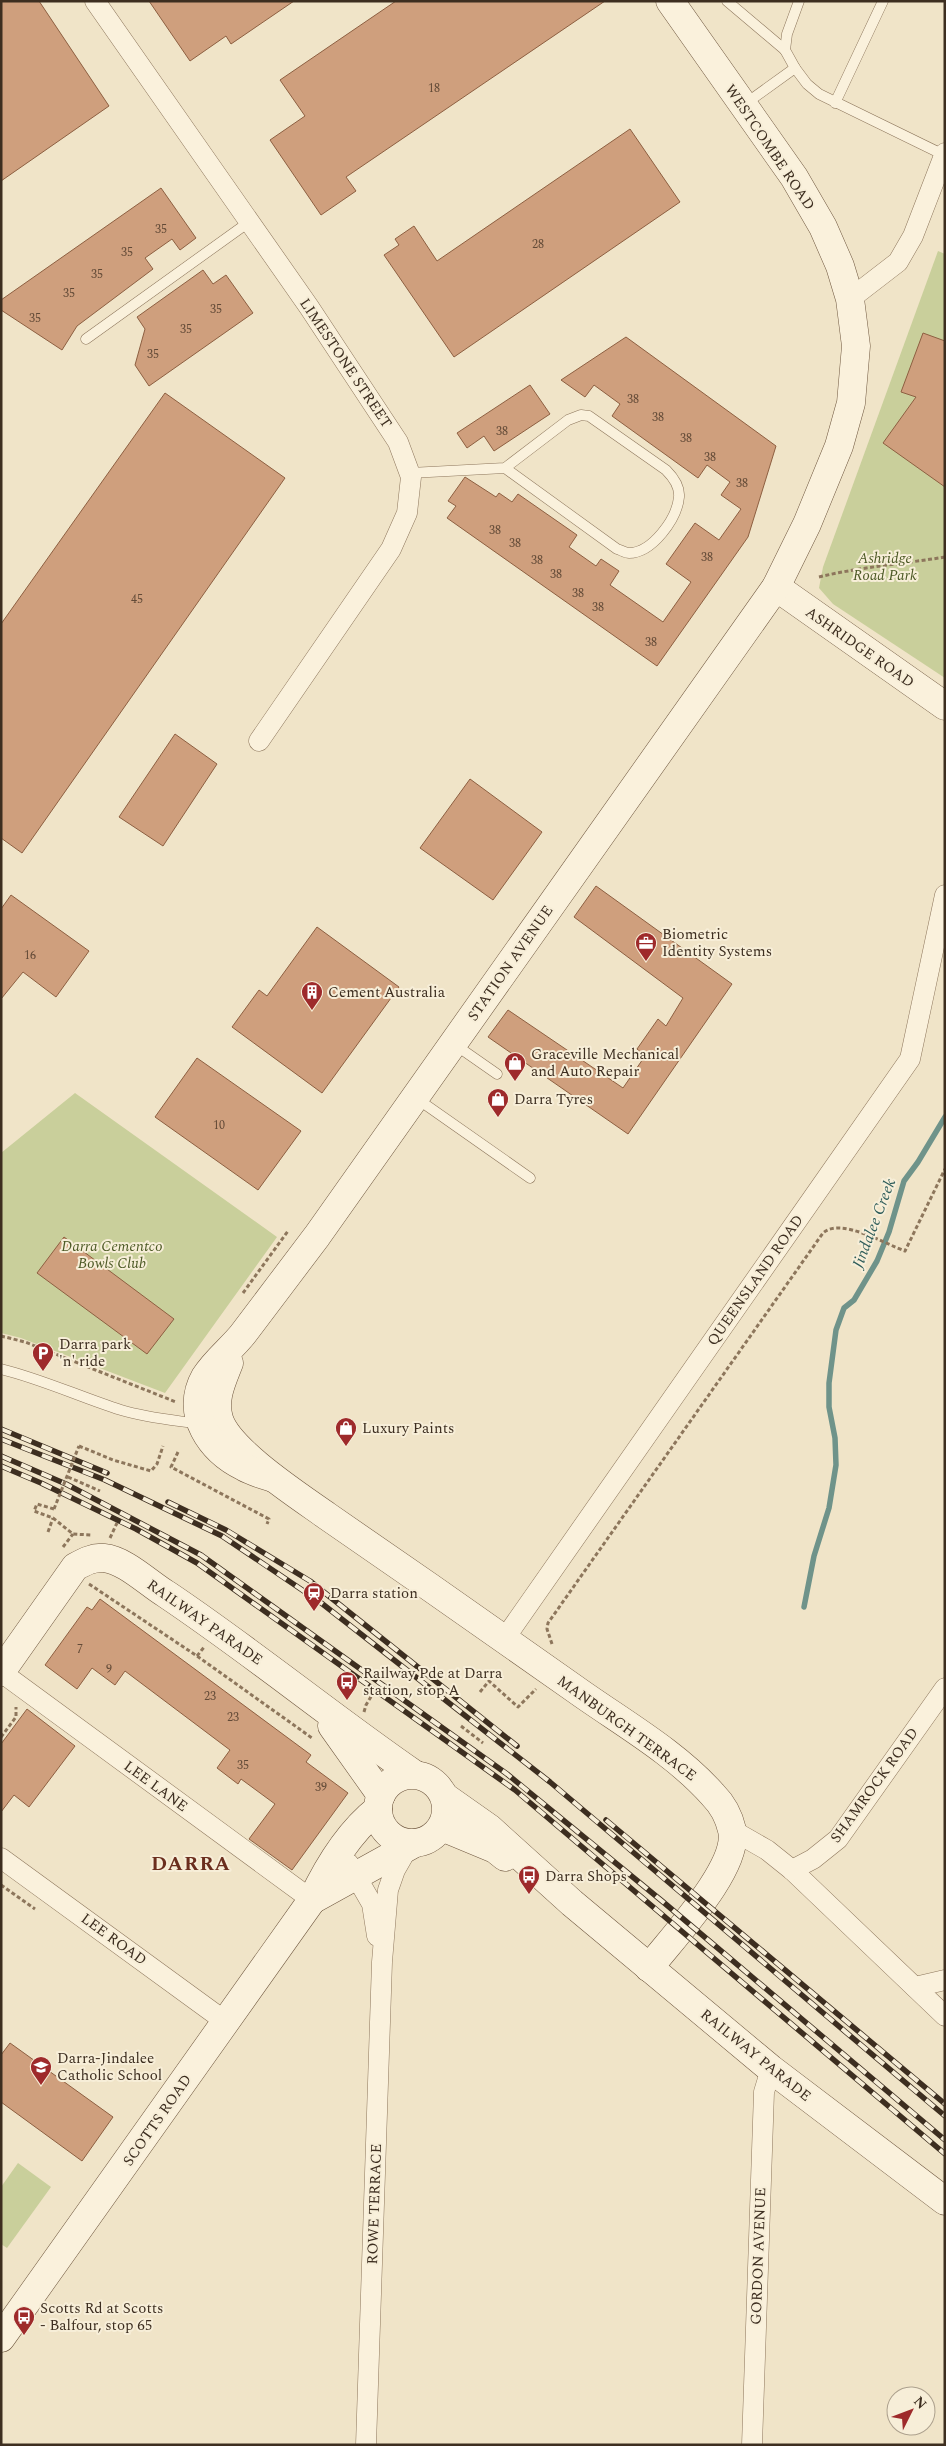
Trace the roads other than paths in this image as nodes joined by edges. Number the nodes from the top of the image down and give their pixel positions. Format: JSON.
{"nodes":[{"id":1,"x":95,"y":1,"type":"edge"},
{"id":2,"x":670,"y":1,"type":"edge"},
{"id":3,"x":728,"y":1,"type":"edge"},
{"id":4,"x":799,"y":1,"type":"edge"},
{"id":5,"x":882,"y":1,"type":"edge"},
{"id":6,"x":785,"y":50,"type":"junction"},
{"id":7,"x":795,"y":68,"type":"junction"},
{"id":8,"x":835,"y":103,"type":"junction"},
{"id":9,"x":743,"y":106,"type":"junction"},
{"id":10,"x":944,"y":154,"type":"edge"},
{"id":11,"x":249,"y":222,"type":"junction"},
{"id":12,"x":850,"y":299,"type":"junction"},
{"id":13,"x":86,"y":339,"type":"dead end"},
{"id":14,"x":506,"y":468,"type":"junction"},
{"id":15,"x":410,"y":473,"type":"junction"},
{"id":16,"x":776,"y":587,"type":"junction"},
{"id":17,"x":945,"y":706,"type":"edge"},
{"id":18,"x":259,"y":741,"type":"dead end"},
{"id":19,"x":945,"y":895,"type":"edge"},
{"id":20,"x":453,"y":1044,"type":"junction"},
{"id":21,"x":497,"y":1074,"type":"dead end"},
{"id":22,"x":415,"y":1097,"type":"junction"},
{"id":23,"x":530,"y":1178,"type":"dead end"},
{"id":24,"x":1,"y":1369,"type":"edge"},
{"id":25,"x":211,"y":1429,"type":"junction"},
{"id":26,"x":505,"y":1638,"type":"junction"},
{"id":27,"x":1,"y":1672,"type":"edge"},
{"id":28,"x":945,"y":1688,"type":"edge"},
{"id":29,"x":313,"y":1700,"type":"junction"},
{"id":30,"x":414,"y":1774,"type":"junction"},
{"id":31,"x":445,"y":1797,"type":"junction"},
{"id":32,"x":379,"y":1802,"type":"junction"},
{"id":33,"x":442,"y":1827,"type":"junction"},
{"id":34,"x":732,"y":1830,"type":"junction"},
{"id":35,"x":411,"y":1846,"type":"junction"},
{"id":36,"x":341,"y":1852,"type":"junction"},
{"id":37,"x":1,"y":1858,"type":"edge"},
{"id":38,"x":792,"y":1870,"type":"junction"},
{"id":39,"x":356,"y":1875,"type":"junction"},
{"id":40,"x":312,"y":1900,"type":"junction"},
{"id":41,"x":572,"y":1903,"type":"junction"},
{"id":42,"x":382,"y":1962,"type":"junction"},
{"id":43,"x":649,"y":1968,"type":"junction"},
{"id":44,"x":945,"y":1980,"type":"edge"},
{"id":45,"x":915,"y":1987,"type":"junction"},
{"id":46,"x":945,"y":2016,"type":"edge"},
{"id":47,"x":226,"y":2022,"type":"junction"},
{"id":48,"x":771,"y":2069,"type":"junction"},
{"id":49,"x":945,"y":2201,"type":"edge"},
{"id":50,"x":1,"y":2338,"type":"edge"},
{"id":51,"x":366,"y":2445,"type":"edge"},
{"id":52,"x":752,"y":2445,"type":"edge"}],
"edges":[{"from":1,"to":11,"type":"street","name":"LIMESTONE STREET"},
{"from":2,"to":9,"type":"street","name":"WESTCOMBE ROAD"},
{"from":3,"to":6,"type":"lane"},
{"from":4,"to":6,"type":"lane"},
{"from":5,"to":8,"type":"lane"},
{"from":6,"to":7,"type":"lane"},
{"from":7,"to":8,"type":"lane"},
{"from":7,"to":9,"type":"lane"},
{"from":8,"to":10,"type":"lane"},
{"from":9,"to":12,"type":"street","name":"WESTCOMBE ROAD"},
{"from":10,"to":12,"type":"street"},
{"from":11,"to":13,"type":"lane"},
{"from":11,"to":15,"type":"street","name":"LIMESTONE STREET"},
{"from":12,"to":16,"type":"street","name":"WESTCOMBE ROAD"},
{"from":14,"to":14,"type":"lane"},
{"from":14,"to":15,"type":"lane"},
{"from":15,"to":18,"type":"street","name":"LIMESTONE STREET"},
{"from":16,"to":17,"type":"street","name":"ASHRIDGE ROAD"},
{"from":16,"to":20,"type":"street","name":"STATION AVENUE"},
{"from":19,"to":26,"type":"street","name":"QUEENSLAND ROAD"},
{"from":20,"to":21,"type":"lane"},
{"from":20,"to":22,"type":"street","name":"STATION AVENUE"},
{"from":22,"to":23,"type":"lane"},
{"from":22,"to":25,"type":"street","name":"STATION AVENUE"},
{"from":24,"to":25,"type":"lane"},
{"from":25,"to":26,"type":"street","name":"MANBURGH TERRACE"},
{"from":26,"to":34,"type":"street","name":"MANBURGH TERRACE"},
{"from":27,"to":29,"type":"street","name":"RAILWAY PARADE"},
{"from":27,"to":40,"type":"street","name":"LEE LANE"},
{"from":28,"to":38,"type":"street","name":"SHAMROCK ROAD"},
{"from":29,"to":30,"type":"street","name":"RAILWAY PARADE"},
{"from":29,"to":32,"type":"street","name":"RAILWAY PARADE"},
{"from":30,"to":31,"type":"street"},
{"from":30,"to":32,"type":"street"},
{"from":31,"to":33,"type":"street"},
{"from":31,"to":41,"type":"street","name":"RAILWAY PARADE"},
{"from":32,"to":35,"type":"street"},
{"from":32,"to":36,"type":"street","name":"SCOTTS ROAD"},
{"from":33,"to":35,"type":"street"},
{"from":33,"to":41,"type":"street","name":"RAILWAY PARADE"},
{"from":34,"to":38,"type":"street"},
{"from":34,"to":43,"type":"street"},
{"from":35,"to":39,"type":"street","name":"SCOTTS ROAD"},
{"from":35,"to":42,"type":"street","name":"ROWE TERRACE"},
{"from":36,"to":39,"type":"street","name":"ROWE TERRACE"},
{"from":36,"to":40,"type":"street","name":"SCOTTS ROAD"},
{"from":37,"to":47,"type":"street","name":"LEE ROAD"},
{"from":38,"to":45,"type":"street"},
{"from":39,"to":40,"type":"street","name":"SCOTTS ROAD"},
{"from":39,"to":42,"type":"street","name":"ROWE TERRACE"},
{"from":40,"to":47,"type":"street","name":"SCOTTS ROAD"},
{"from":41,"to":43,"type":"street","name":"RAILWAY PARADE"},
{"from":42,"to":51,"type":"street","name":"ROWE TERRACE"},
{"from":43,"to":48,"type":"street","name":"RAILWAY PARADE"},
{"from":44,"to":45,"type":"street"},
{"from":45,"to":46,"type":"street"},
{"from":47,"to":50,"type":"street","name":"SCOTTS ROAD"},
{"from":48,"to":49,"type":"street","name":"RAILWAY PARADE"},
{"from":48,"to":52,"type":"street","name":"GORDON AVENUE"}]}
